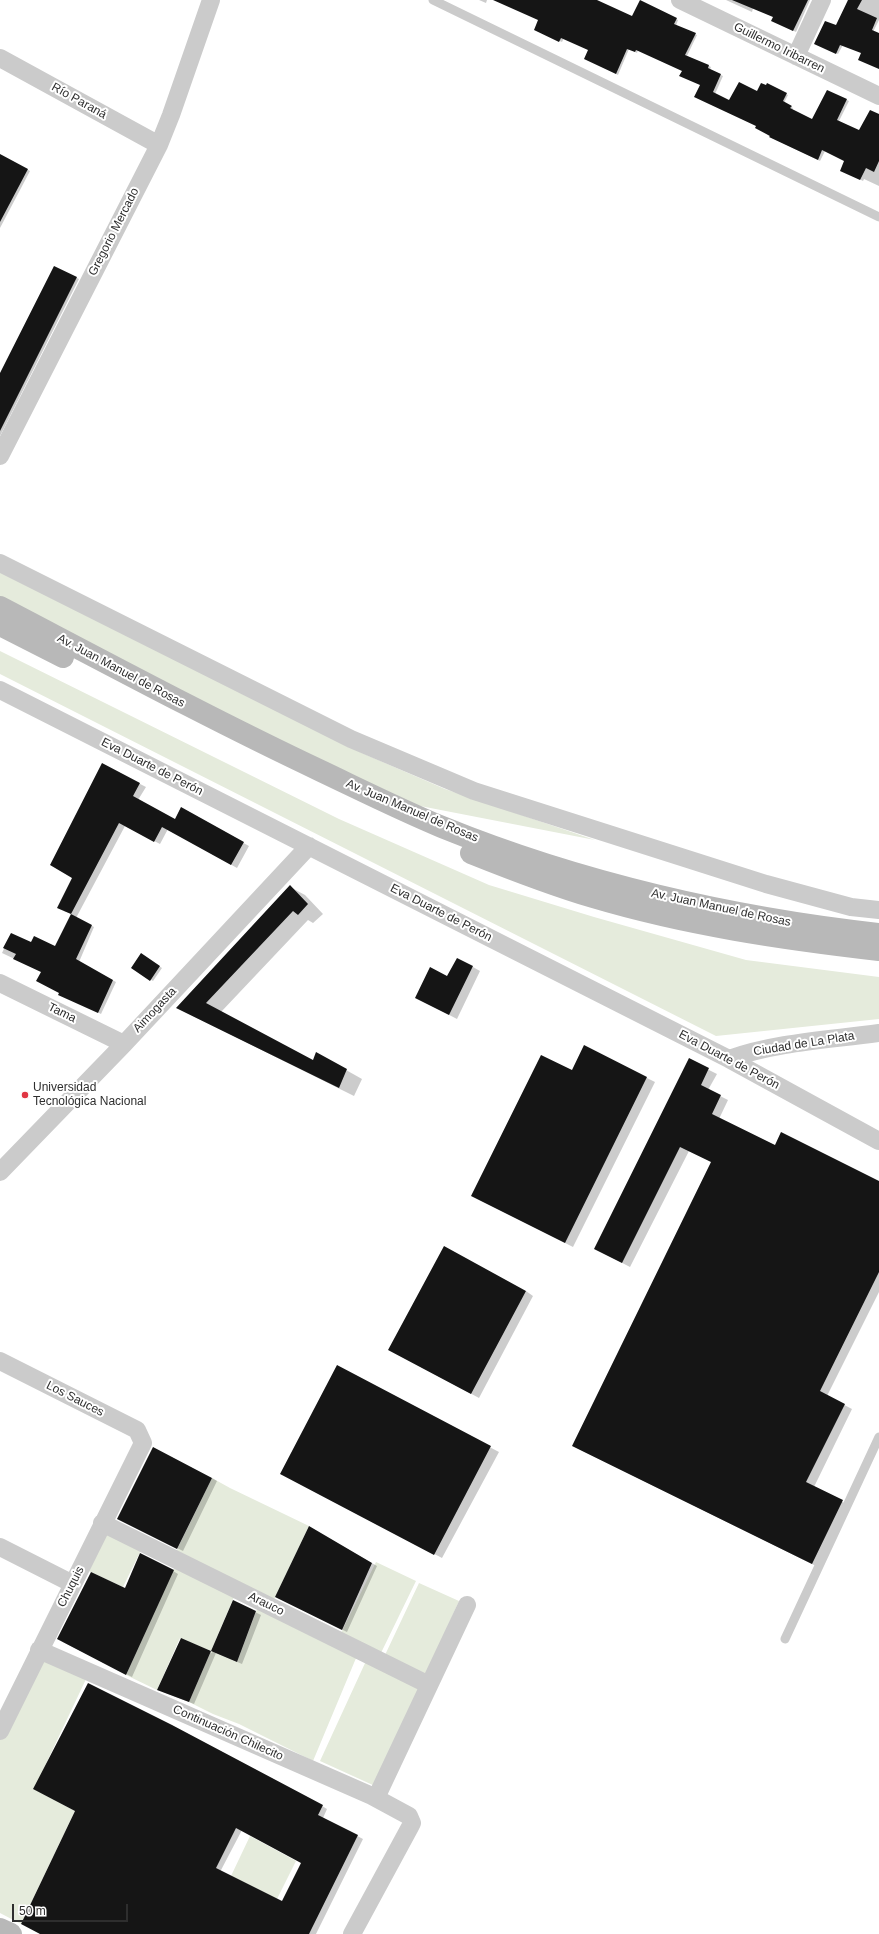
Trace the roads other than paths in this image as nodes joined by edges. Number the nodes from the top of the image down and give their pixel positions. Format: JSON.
{"nodes":[{"id":1,"x":211,"y":0,"type":"edge"},
{"id":2,"x":433,"y":0,"type":"edge"},
{"id":3,"x":680,"y":0,"type":"edge"},
{"id":4,"x":822,"y":0,"type":"edge"},
{"id":5,"x":796,"y":56,"type":"junction"},
{"id":6,"x":0,"y":58,"type":"edge"},
{"id":7,"x":879,"y":96,"type":"edge"},
{"id":8,"x":159,"y":145,"type":"junction"},
{"id":9,"x":879,"y":217,"type":"edge"},
{"id":10,"x":0,"y":456,"type":"edge"},
{"id":11,"x":0,"y":563,"type":"edge"},
{"id":12,"x":0,"y":607,"type":"edge"},
{"id":13,"x":0,"y":625,"type":"edge"},
{"id":14,"x":0,"y":690,"type":"edge"},
{"id":15,"x":308,"y":846,"type":"junction"},
{"id":16,"x":879,"y":910,"type":"edge"},
{"id":17,"x":879,"y":934,"type":"edge"},
{"id":18,"x":879,"y":950,"type":"edge"},
{"id":19,"x":0,"y":983,"type":"edge"},
{"id":20,"x":879,"y":1033,"type":"edge"},
{"id":21,"x":124,"y":1044,"type":"junction"},
{"id":22,"x":729,"y":1059,"type":"junction"},
{"id":23,"x":879,"y":1141,"type":"edge"},
{"id":24,"x":0,"y":1172,"type":"edge"},
{"id":25,"x":0,"y":1361,"type":"edge"},
{"id":26,"x":879,"y":1437,"type":"edge"},
{"id":27,"x":143,"y":1443,"type":"joint"},
{"id":28,"x":102,"y":1524,"type":"junction"},
{"id":29,"x":0,"y":1547,"type":"edge"},
{"id":30,"x":73,"y":1584,"type":"junction"},
{"id":31,"x":467,"y":1605,"type":"dead end"},
{"id":32,"x":785,"y":1639,"type":"dead end"},
{"id":33,"x":39,"y":1650,"type":"junction"},
{"id":34,"x":430,"y":1685,"type":"junction"},
{"id":35,"x":0,"y":1731,"type":"edge"},
{"id":36,"x":376,"y":1798,"type":"junction"},
{"id":37,"x":0,"y":1929,"type":"edge"},
{"id":38,"x":11,"y":1934,"type":"edge"},
{"id":39,"x":352,"y":1934,"type":"edge"}],
"edges":[{"from":1,"to":8,"type":"street","name":"Gregorio Mercado"},
{"from":2,"to":9,"type":"lane"},
{"from":3,"to":5,"type":"street","name":"Guillermo Iribarren"},
{"from":4,"to":5,"type":"street"},
{"from":5,"to":7,"type":"street","name":"Guillermo Iribarren"},
{"from":6,"to":8,"type":"street","name":"Río Paraná"},
{"from":8,"to":10,"type":"street","name":"Gregorio Mercado"},
{"from":11,"to":16,"type":"street"},
{"from":12,"to":17,"type":"main road","name":"Av. Juan Manuel de Rosas"},
{"from":13,"to":18,"type":"main road","name":"Av. Juan Manuel de Rosas"},
{"from":14,"to":15,"type":"street","name":"Eva Duarte de Perón"},
{"from":15,"to":21,"type":"street","name":"Aimogasta"},
{"from":15,"to":22,"type":"street","name":"Eva Duarte de Perón"},
{"from":19,"to":21,"type":"street","name":"Tama"},
{"from":20,"to":22,"type":"street","name":"Ciudad de La Plata"},
{"from":21,"to":24,"type":"street","name":"Aimogasta"},
{"from":22,"to":23,"type":"street","name":"Eva Duarte de Perón"},
{"from":25,"to":27,"type":"street","name":"Los Sauces"},
{"from":26,"to":32,"type":"lane"},
{"from":27,"to":28,"type":"street","name":"Chuquis"},
{"from":28,"to":30,"type":"street","name":"Chuquis"},
{"from":28,"to":34,"type":"street","name":"Arauco"},
{"from":29,"to":30,"type":"street"},
{"from":30,"to":33,"type":"street","name":"Chuquis"},
{"from":31,"to":34,"type":"street"},
{"from":33,"to":35,"type":"street","name":"Chuquis"},
{"from":33,"to":36,"type":"street","name":"Continuación Chilecito"},
{"from":34,"to":36,"type":"street"},
{"from":36,"to":39,"type":"street","name":"Continuación Chilecito"},
{"from":37,"to":38,"type":"main road"}]}
